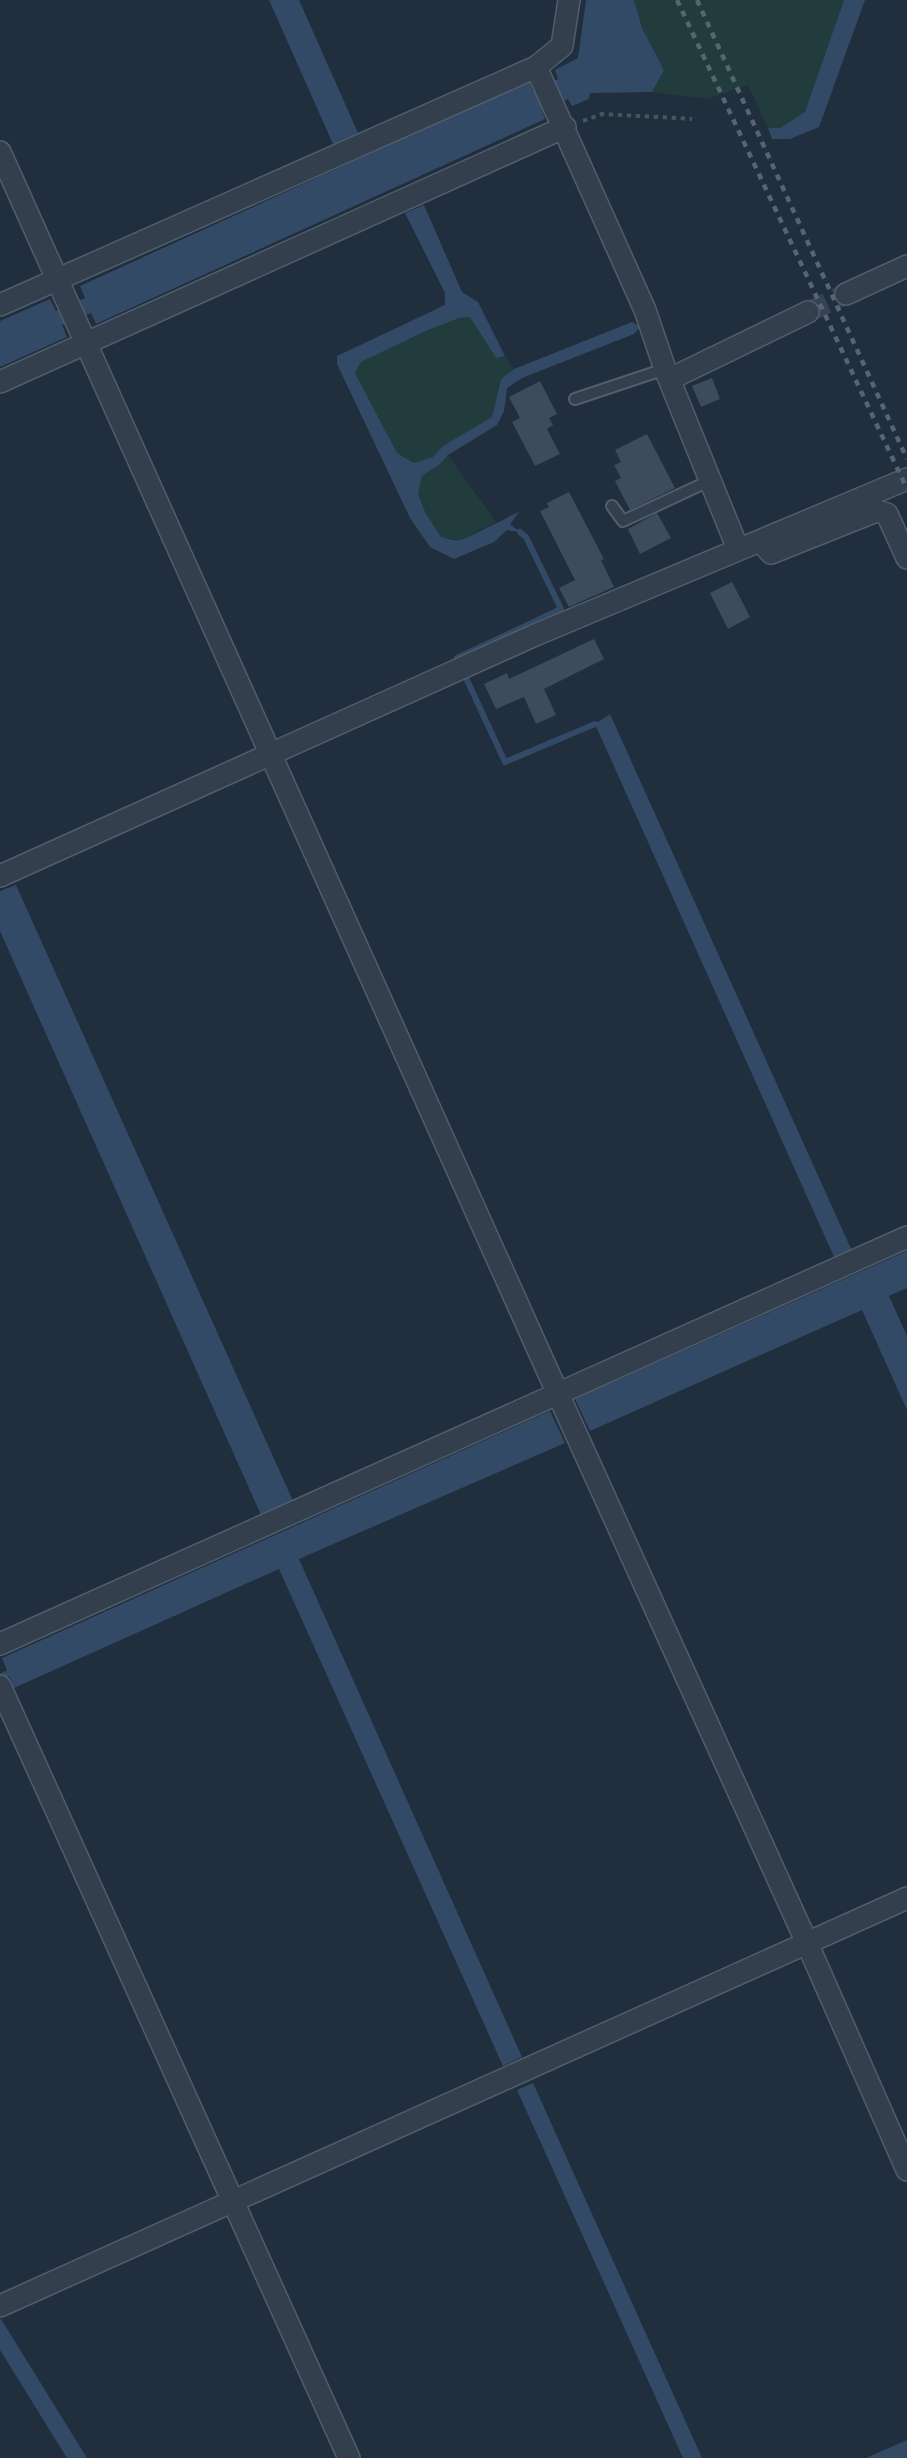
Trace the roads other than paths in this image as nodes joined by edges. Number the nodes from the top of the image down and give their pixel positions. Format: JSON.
{"nodes":[{"id":1,"x":568,"y":0,"type":"edge"},
{"id":2,"x":539,"y":73,"type":"junction"},
{"id":3,"x":561,"y":120,"type":"junction"},
{"id":4,"x":0,"y":152,"type":"edge"},
{"id":5,"x":907,"y":266,"type":"edge"},
{"id":6,"x":58,"y":280,"type":"junction"},
{"id":7,"x":846,"y":294,"type":"tunnel mouth"},
{"id":8,"x":0,"y":306,"type":"edge"},
{"id":9,"x":808,"y":312,"type":"tunnel mouth"},
{"id":10,"x":83,"y":335,"type":"junction"},
{"id":11,"x":667,"y":374,"type":"junction"},
{"id":12,"x":0,"y":382,"type":"edge"},
{"id":13,"x":575,"y":399,"type":"dead end"},
{"id":14,"x":907,"y":479,"type":"edge"},
{"id":15,"x":709,"y":481,"type":"junction"},
{"id":16,"x":612,"y":506,"type":"dead end"},
{"id":17,"x":760,"y":541,"type":"junction"},
{"id":18,"x":738,"y":549,"type":"junction"},
{"id":19,"x":907,"y":558,"type":"edge"},
{"id":20,"x":272,"y":755,"type":"junction"},
{"id":21,"x":0,"y":876,"type":"edge"},
{"id":22,"x":907,"y":1237,"type":"edge"},
{"id":23,"x":558,"y":1394,"type":"junction"},
{"id":24,"x":0,"y":1644,"type":"edge"},
{"id":25,"x":0,"y":1687,"type":"edge"},
{"id":26,"x":907,"y":1898,"type":"edge"},
{"id":27,"x":807,"y":1943,"type":"junction"},
{"id":28,"x":907,"y":2170,"type":"edge"},
{"id":29,"x":235,"y":2201,"type":"junction"},
{"id":30,"x":0,"y":2306,"type":"edge"},
{"id":31,"x":350,"y":2458,"type":"edge"}],
"edges":[{"from":1,"to":2,"type":"street"},
{"from":2,"to":3,"type":"street"},
{"from":2,"to":6,"type":"street"},
{"from":3,"to":10,"type":"street"},
{"from":3,"to":11,"type":"street"},
{"from":4,"to":6,"type":"street"},
{"from":5,"to":7,"type":"street"},
{"from":6,"to":8,"type":"street"},
{"from":6,"to":10,"type":"street"},
{"from":9,"to":11,"type":"street"},
{"from":10,"to":12,"type":"street"},
{"from":10,"to":20,"type":"street"},
{"from":11,"to":13,"type":"lane"},
{"from":11,"to":15,"type":"street"},
{"from":14,"to":17,"type":"street"},
{"from":15,"to":16,"type":"lane"},
{"from":15,"to":18,"type":"street"},
{"from":17,"to":18,"type":"street"},
{"from":17,"to":19,"type":"street"},
{"from":18,"to":20,"type":"street"},
{"from":20,"to":21,"type":"street"},
{"from":20,"to":23,"type":"street"},
{"from":22,"to":23,"type":"street"},
{"from":23,"to":24,"type":"street"},
{"from":23,"to":27,"type":"street"},
{"from":25,"to":29,"type":"street"},
{"from":26,"to":27,"type":"street"},
{"from":27,"to":28,"type":"street"},
{"from":27,"to":29,"type":"street"},
{"from":29,"to":30,"type":"street"},
{"from":29,"to":31,"type":"street"}]}
